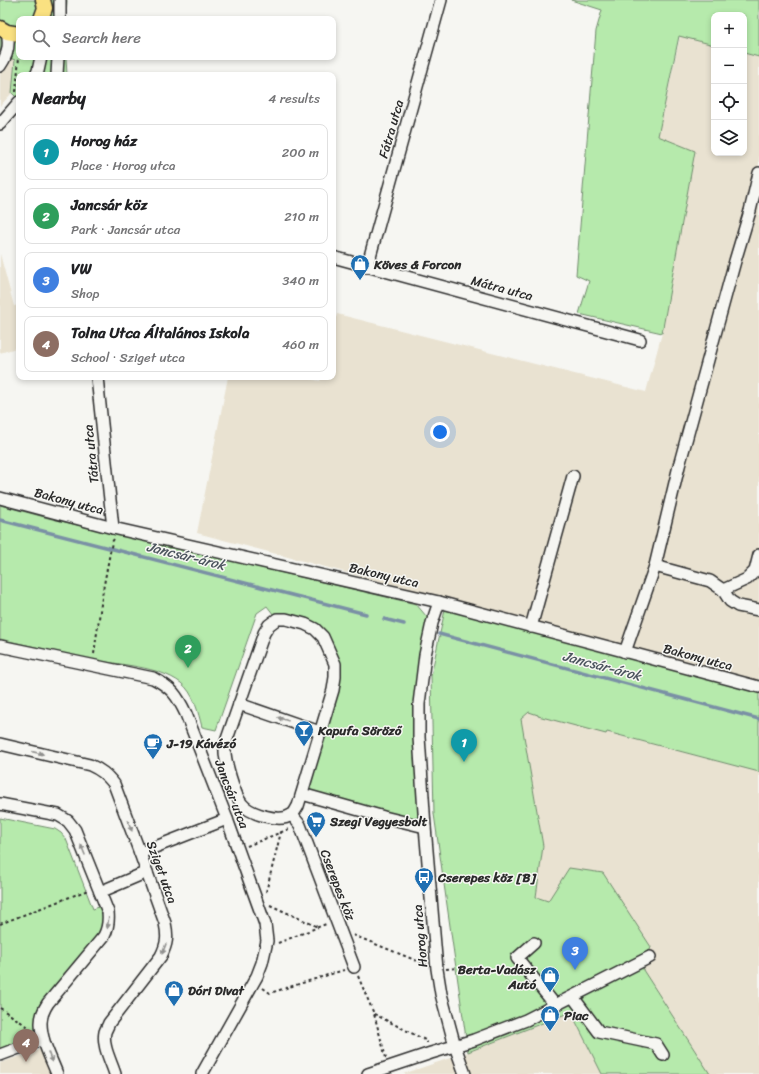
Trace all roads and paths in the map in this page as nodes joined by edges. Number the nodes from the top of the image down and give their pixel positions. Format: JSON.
{"nodes":[{"id":1,"x":60,"y":0,"type":"edge"},
{"id":2,"x":441,"y":0,"type":"edge"},
{"id":3,"x":60,"y":16,"type":"edge"},
{"id":4,"x":12,"y":33,"type":"edge"},
{"id":5,"x":19,"y":60,"type":"edge"},
{"id":6,"x":34,"y":60,"type":"edge"},
{"id":7,"x":40,"y":60,"type":"edge"},
{"id":8,"x":58,"y":60,"type":"edge"},
{"id":9,"x":0,"y":66,"type":"edge"},
{"id":10,"x":18,"y":72,"type":"edge"},
{"id":11,"x":32,"y":72,"type":"edge"},
{"id":12,"x":38,"y":72,"type":"edge"},
{"id":13,"x":57,"y":72,"type":"edge"},
{"id":14,"x":16,"y":100,"type":"edge"},
{"id":15,"x":0,"y":124,"type":"edge"},
{"id":16,"x":759,"y":173,"type":"edge"},
{"id":17,"x":754,"y":212,"type":"edge"},
{"id":18,"x":336,"y":258,"type":"edge"},
{"id":19,"x":367,"y":266,"type":"junction"},
{"id":20,"x":640,"y":340,"type":"dead end"},
{"id":21,"x":97,"y":380,"type":"edge"},
{"id":22,"x":573,"y":476,"type":"dead end"},
{"id":23,"x":0,"y":498,"type":"edge"},
{"id":24,"x":113,"y":528,"type":"junction"},
{"id":25,"x":112,"y":542,"type":"dead end"},
{"id":26,"x":759,"y":555,"type":"edge"},
{"id":27,"x":655,"y":566,"type":"junction"},
{"id":28,"x":723,"y":590,"type":"junction"},
{"id":29,"x":439,"y":602,"type":"junction"},
{"id":30,"x":759,"y":610,"type":"edge"},
{"id":31,"x":531,"y":627,"type":"junction"},
{"id":32,"x":0,"y":646,"type":"edge"},
{"id":33,"x":625,"y":652,"type":"junction"},
{"id":34,"x":92,"y":665,"type":"junction"},
{"id":35,"x":759,"y":687,"type":"edge"},
{"id":36,"x":239,"y":704,"type":"junction"},
{"id":37,"x":320,"y":732,"type":"junction"},
{"id":38,"x":0,"y":744,"type":"edge"},
{"id":39,"x":302,"y":794,"type":"junction"},
{"id":40,"x":0,"y":804,"type":"edge"},
{"id":41,"x":292,"y":815,"type":"junction"},
{"id":42,"x":227,"y":819,"type":"junction"},
{"id":43,"x":300,"y":825,"type":"junction"},
{"id":44,"x":425,"y":827,"type":"junction"},
{"id":45,"x":281,"y":832,"type":"junction"},
{"id":46,"x":244,"y":848,"type":"dead end"},
{"id":47,"x":140,"y":853,"type":"junction"},
{"id":48,"x":147,"y":872,"type":"junction"},
{"id":49,"x":99,"y":889,"type":"junction"},
{"id":50,"x":265,"y":894,"type":"dead end"},
{"id":51,"x":270,"y":905,"type":"dead end"},
{"id":52,"x":0,"y":924,"type":"edge"},
{"id":53,"x":338,"y":925,"type":"junction"},
{"id":54,"x":318,"y":927,"type":"junction"},
{"id":55,"x":534,"y":943,"type":"dead end"},
{"id":56,"x":273,"y":944,"type":"dead end"},
{"id":57,"x":650,"y":957,"type":"dead end"},
{"id":58,"x":354,"y":967,"type":"junction"},
{"id":59,"x":457,"y":968,"type":"dead end"},
{"id":60,"x":437,"y":969,"type":"junction"},
{"id":61,"x":259,"y":986,"type":"dead end"},
{"id":62,"x":573,"y":996,"type":"junction"},
{"id":63,"x":556,"y":1006,"type":"junction"},
{"id":64,"x":0,"y":1008,"type":"edge"},
{"id":65,"x":374,"y":1014,"type":"junction"},
{"id":66,"x":43,"y":1037,"type":"junction"},
{"id":67,"x":455,"y":1046,"type":"junction"},
{"id":68,"x":431,"y":1053,"type":"junction"},
{"id":69,"x":0,"y":1055,"type":"edge"},
{"id":70,"x":663,"y":1055,"type":"dead end"},
{"id":71,"x":388,"y":1067,"type":"junction"},
{"id":72,"x":57,"y":1074,"type":"edge"},
{"id":73,"x":115,"y":1074,"type":"edge"},
{"id":74,"x":202,"y":1074,"type":"edge"},
{"id":75,"x":368,"y":1074,"type":"edge"},
{"id":76,"x":465,"y":1074,"type":"edge"}],
"edges":[{"from":1,"to":3,"type":"street"},
{"from":2,"to":19,"type":"street","name":"Fátra utca"},
{"from":4,"to":9,"type":"street"},
{"from":5,"to":10,"type":"path"},
{"from":6,"to":11,"type":"street"},
{"from":7,"to":12,"type":"street"},
{"from":8,"to":13,"type":"street"},
{"from":14,"to":15,"type":"street"},
{"from":16,"to":17,"type":"street"},
{"from":17,"to":27,"type":"street"},
{"from":18,"to":19,"type":"street","name":"Mátra utca"},
{"from":19,"to":20,"type":"street","name":"Mátra utca"},
{"from":21,"to":24,"type":"street","name":"Tátra utca"},
{"from":22,"to":31,"type":"street"},
{"from":23,"to":24,"type":"street","name":"Bakony utca"},
{"from":24,"to":29,"type":"street","name":"Bakony utca"},
{"from":25,"to":34,"type":"path"},
{"from":26,"to":28,"type":"street"},
{"from":27,"to":28,"type":"street"},
{"from":27,"to":33,"type":"street"},
{"from":28,"to":30,"type":"street"},
{"from":29,"to":31,"type":"street","name":"Bakony utca"},
{"from":29,"to":44,"type":"street","name":"Horog utca"},
{"from":31,"to":33,"type":"street","name":"Bakony utca"},
{"from":32,"to":34,"type":"street","name":"Jancsár utca"},
{"from":33,"to":35,"type":"street","name":"Bakony utca"},
{"from":34,"to":42,"type":"street","name":"Jancsár utca"},
{"from":37,"to":36,"type":"street","one_way":true},
{"from":36,"to":37,"type":"street"},
{"from":36,"to":41,"type":"street"},
{"from":37,"to":39,"type":"street"},
{"from":38,"to":47,"type":"street","name":"Sziget utca","one_way":true},
{"from":39,"to":41,"type":"street"},
{"from":39,"to":44,"type":"street"},
{"from":49,"to":40,"type":"street","one_way":true},
{"from":41,"to":43,"type":"street","name":"Cserepes köz"},
{"from":42,"to":47,"type":"street"},
{"from":42,"to":74,"type":"street","name":"Jancsár utca"},
{"from":43,"to":45,"type":"path"},
{"from":43,"to":53,"type":"street","name":"Cserepes köz"},
{"from":44,"to":60,"type":"street","name":"Horog utca"},
{"from":45,"to":46,"type":"path"},
{"from":45,"to":50,"type":"path"},
{"from":47,"to":48,"type":"street","name":"Sziget utca"},
{"from":48,"to":49,"type":"street"},
{"from":48,"to":73,"type":"street","name":"Sziget utca","one_way":true},
{"from":49,"to":52,"type":"path"},
{"from":49,"to":66,"type":"street","one_way":true},
{"from":51,"to":54,"type":"path"},
{"from":53,"to":54,"type":"path"},
{"from":53,"to":58,"type":"street","name":"Cserepes köz"},
{"from":53,"to":60,"type":"path"},
{"from":54,"to":56,"type":"path"},
{"from":55,"to":63,"type":"street"},
{"from":57,"to":62,"type":"street"},
{"from":58,"to":61,"type":"path"},
{"from":58,"to":65,"type":"path"},
{"from":59,"to":60,"type":"path"},
{"from":60,"to":67,"type":"street","name":"Horog utca"},
{"from":62,"to":63,"type":"street"},
{"from":62,"to":70,"type":"street"},
{"from":63,"to":67,"type":"street"},
{"from":64,"to":66,"type":"path"},
{"from":65,"to":68,"type":"path"},
{"from":65,"to":71,"type":"path"},
{"from":66,"to":69,"type":"street"},
{"from":66,"to":72,"type":"street","one_way":true},
{"from":67,"to":68,"type":"street"},
{"from":67,"to":76,"type":"street","name":"Horog utca"},
{"from":68,"to":71,"type":"street"},
{"from":71,"to":75,"type":"street"}]}
